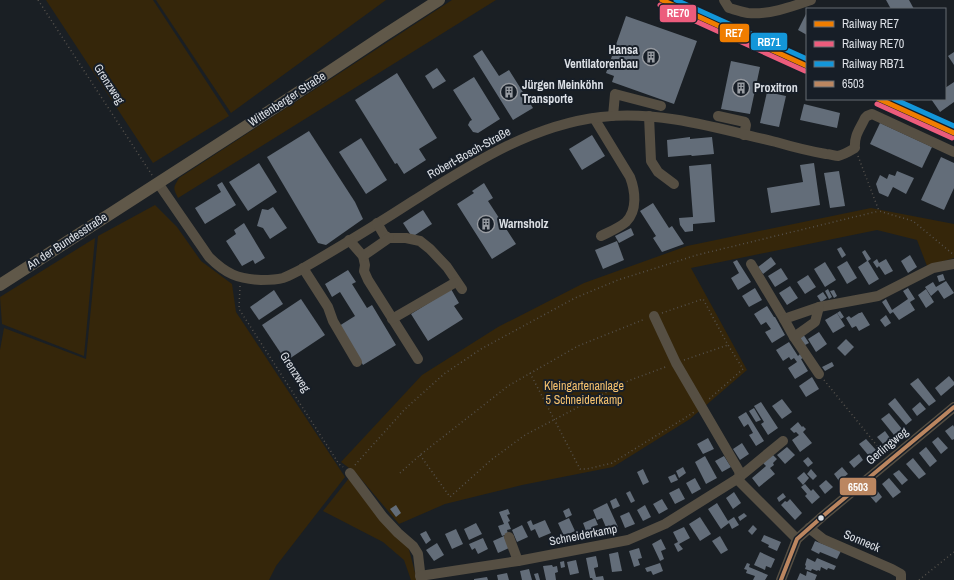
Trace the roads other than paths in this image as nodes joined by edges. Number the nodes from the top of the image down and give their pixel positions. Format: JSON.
{"nodes":[{"id":1,"x":439,"y":0,"type":"edge"},
{"id":2,"x":811,"y":0,"type":"edge"},
{"id":3,"x":788,"y":3,"type":"edge"},
{"id":4,"x":727,"y":4,"type":"edge"},
{"id":5,"x":660,"y":106,"type":"dead end"},
{"id":6,"x":613,"y":116,"type":"junction"},
{"id":7,"x":649,"y":116,"type":"junction"},
{"id":8,"x":718,"y":116,"type":"dead end"},
{"id":9,"x":594,"y":118,"type":"junction"},
{"id":10,"x":744,"y":135,"type":"junction"},
{"id":11,"x":954,"y":152,"type":"edge"},
{"id":12,"x":158,"y":183,"type":"junction"},
{"id":13,"x":674,"y":184,"type":"dead end"},
{"id":14,"x":135,"y":198,"type":"joint"},
{"id":15,"x":377,"y":224,"type":"junction"},
{"id":16,"x":602,"y":236,"type":"dead end"},
{"id":17,"x":389,"y":238,"type":"junction"},
{"id":18,"x":349,"y":240,"type":"junction"},
{"id":19,"x":363,"y":256,"type":"junction"},
{"id":20,"x":751,"y":264,"type":"dead end"},
{"id":21,"x":954,"y":264,"type":"edge"},
{"id":22,"x":303,"y":268,"type":"junction"},
{"id":23,"x":0,"y":285,"type":"edge"},
{"id":24,"x":818,"y":307,"type":"junction"},
{"id":25,"x":654,"y":316,"type":"road end"},
{"id":26,"x":784,"y":318,"type":"junction"},
{"id":27,"x":392,"y":319,"type":"junction"},
{"id":28,"x":794,"y":336,"type":"junction"},
{"id":29,"x":418,"y":359,"type":"dead end"},
{"id":30,"x":357,"y":362,"type":"dead end"},
{"id":31,"x":819,"y":374,"type":"road end"},
{"id":32,"x":954,"y":407,"type":"edge"},
{"id":33,"x":783,"y":441,"type":"dead end"},
{"id":34,"x":349,"y":469,"type":"road end"},
{"id":35,"x":738,"y":478,"type":"junction"},
{"id":36,"x":809,"y":528,"type":"junction"},
{"id":37,"x":509,"y":537,"type":"dead end"},
{"id":38,"x":797,"y":539,"type":"junction"},
{"id":39,"x":518,"y":561,"type":"junction"},
{"id":40,"x":421,"y":578,"type":"edge"},
{"id":41,"x":781,"y":580,"type":"edge"},
{"id":42,"x":901,"y":580,"type":"edge"}],
"edges":[{"from":1,"to":12,"type":"main road","name":"Wittenberger Straße"},
{"from":2,"to":3,"type":"street"},
{"from":3,"to":4,"type":"street"},
{"from":5,"to":6,"type":"street"},
{"from":6,"to":7,"type":"street","name":"Robert-Bosch-Straße"},
{"from":6,"to":9,"type":"street","name":"Robert-Bosch-Straße"},
{"from":7,"to":10,"type":"street","name":"Robert-Bosch-Straße"},
{"from":7,"to":13,"type":"street"},
{"from":8,"to":10,"type":"street"},
{"from":9,"to":15,"type":"street","name":"Robert-Bosch-Straße"},
{"from":9,"to":16,"type":"street"},
{"from":10,"to":11,"type":"street","name":"Robert-Bosch-Straße"},
{"from":12,"to":14,"type":"main road","name":"Wittenberger Straße"},
{"from":12,"to":22,"type":"street","name":"Robert-Bosch-Straße"},
{"from":14,"to":23,"type":"main road","name":"An der Bundesstraße"},
{"from":15,"to":17,"type":"street"},
{"from":15,"to":18,"type":"street","name":"Robert-Bosch-Straße"},
{"from":17,"to":19,"type":"street"},
{"from":17,"to":27,"type":"street"},
{"from":18,"to":19,"type":"street"},
{"from":18,"to":22,"type":"street","name":"Robert-Bosch-Straße"},
{"from":19,"to":27,"type":"street"},
{"from":20,"to":26,"type":"street"},
{"from":21,"to":24,"type":"street"},
{"from":22,"to":30,"type":"street"},
{"from":24,"to":26,"type":"street"},
{"from":24,"to":28,"type":"street"},
{"from":25,"to":35,"type":"street"},
{"from":26,"to":28,"type":"street"},
{"from":27,"to":29,"type":"street"},
{"from":28,"to":31,"type":"street"},
{"from":32,"to":36,"type":"street","name":"Gerlingweg"},
{"from":33,"to":35,"type":"street","name":"Schneiderkamp"},
{"from":34,"to":40,"type":"street"},
{"from":35,"to":38,"type":"street"},
{"from":35,"to":39,"type":"street","name":"Schneiderkamp"},
{"from":36,"to":38,"type":"street","name":"Gerlingweg"},
{"from":36,"to":42,"type":"street","name":"Sonneck"},
{"from":37,"to":39,"type":"street"},
{"from":38,"to":41,"type":"street","name":"Gerlingweg"},
{"from":39,"to":40,"type":"street","name":"Schneiderkamp"}]}
